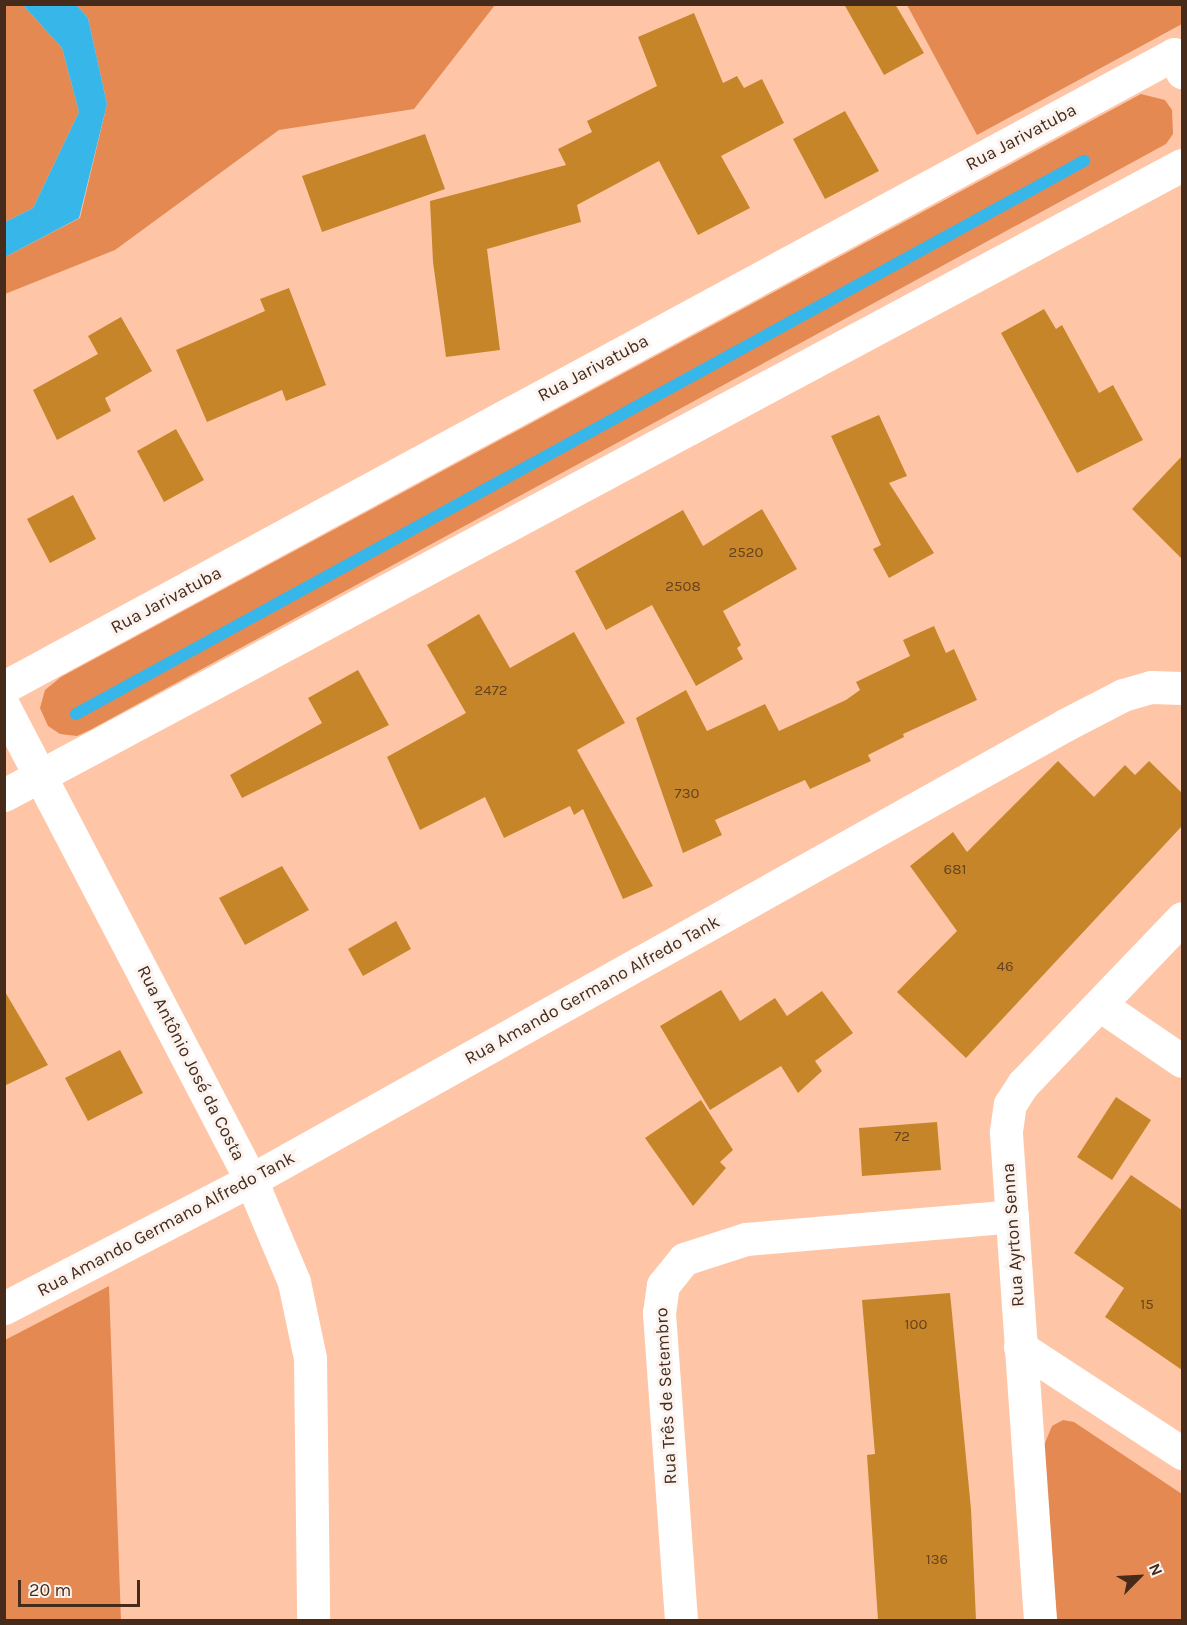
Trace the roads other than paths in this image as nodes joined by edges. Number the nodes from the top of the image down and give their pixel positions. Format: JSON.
{"nodes":[{"id":1,"x":1180,"y":59,"type":"edge"},
{"id":2,"x":1182,"y":165,"type":"edge"},
{"id":3,"x":4,"y":687,"type":"edge"},
{"id":4,"x":1182,"y":688,"type":"edge"},
{"id":5,"x":4,"y":707,"type":"edge"},
{"id":6,"x":42,"y":776,"type":"junction"},
{"id":7,"x":4,"y":795,"type":"edge"},
{"id":8,"x":1182,"y":918,"type":"edge"},
{"id":9,"x":1100,"y":1005,"type":"junction"},
{"id":10,"x":1182,"y":1061,"type":"edge"},
{"id":11,"x":251,"y":1180,"type":"junction"},
{"id":12,"x":1012,"y":1216,"type":"junction"},
{"id":13,"x":4,"y":1308,"type":"edge"},
{"id":14,"x":1020,"y":1347,"type":"junction"},
{"id":15,"x":1182,"y":1453,"type":"edge"},
{"id":16,"x":313,"y":1620,"type":"edge"},
{"id":17,"x":681,"y":1620,"type":"edge"},
{"id":18,"x":1040,"y":1620,"type":"edge"}],
"edges":[{"from":1,"to":3,"type":"street","name":"Rua Jarivatuba"},
{"from":2,"to":6,"type":"street"},
{"from":4,"to":11,"type":"street","name":"Rua Amando Germano Alfredo Tank"},
{"from":5,"to":6,"type":"street","name":"Rua Antônio José da Costa"},
{"from":6,"to":7,"type":"street"},
{"from":6,"to":11,"type":"street","name":"Rua Antônio José da Costa"},
{"from":8,"to":9,"type":"street","name":"Rua Ayrton Senna"},
{"from":9,"to":10,"type":"street"},
{"from":9,"to":12,"type":"street","name":"Rua Ayrton Senna"},
{"from":11,"to":13,"type":"street","name":"Rua Amando Germano Alfredo Tank"},
{"from":11,"to":16,"type":"street","name":"Rua Antônio José da Costa"},
{"from":12,"to":14,"type":"street","name":"Rua Ayrton Senna"},
{"from":12,"to":17,"type":"street","name":"Rua Três de Setembro"},
{"from":14,"to":15,"type":"street"},
{"from":14,"to":18,"type":"street","name":"Rua Ayrton Senna"}]}
